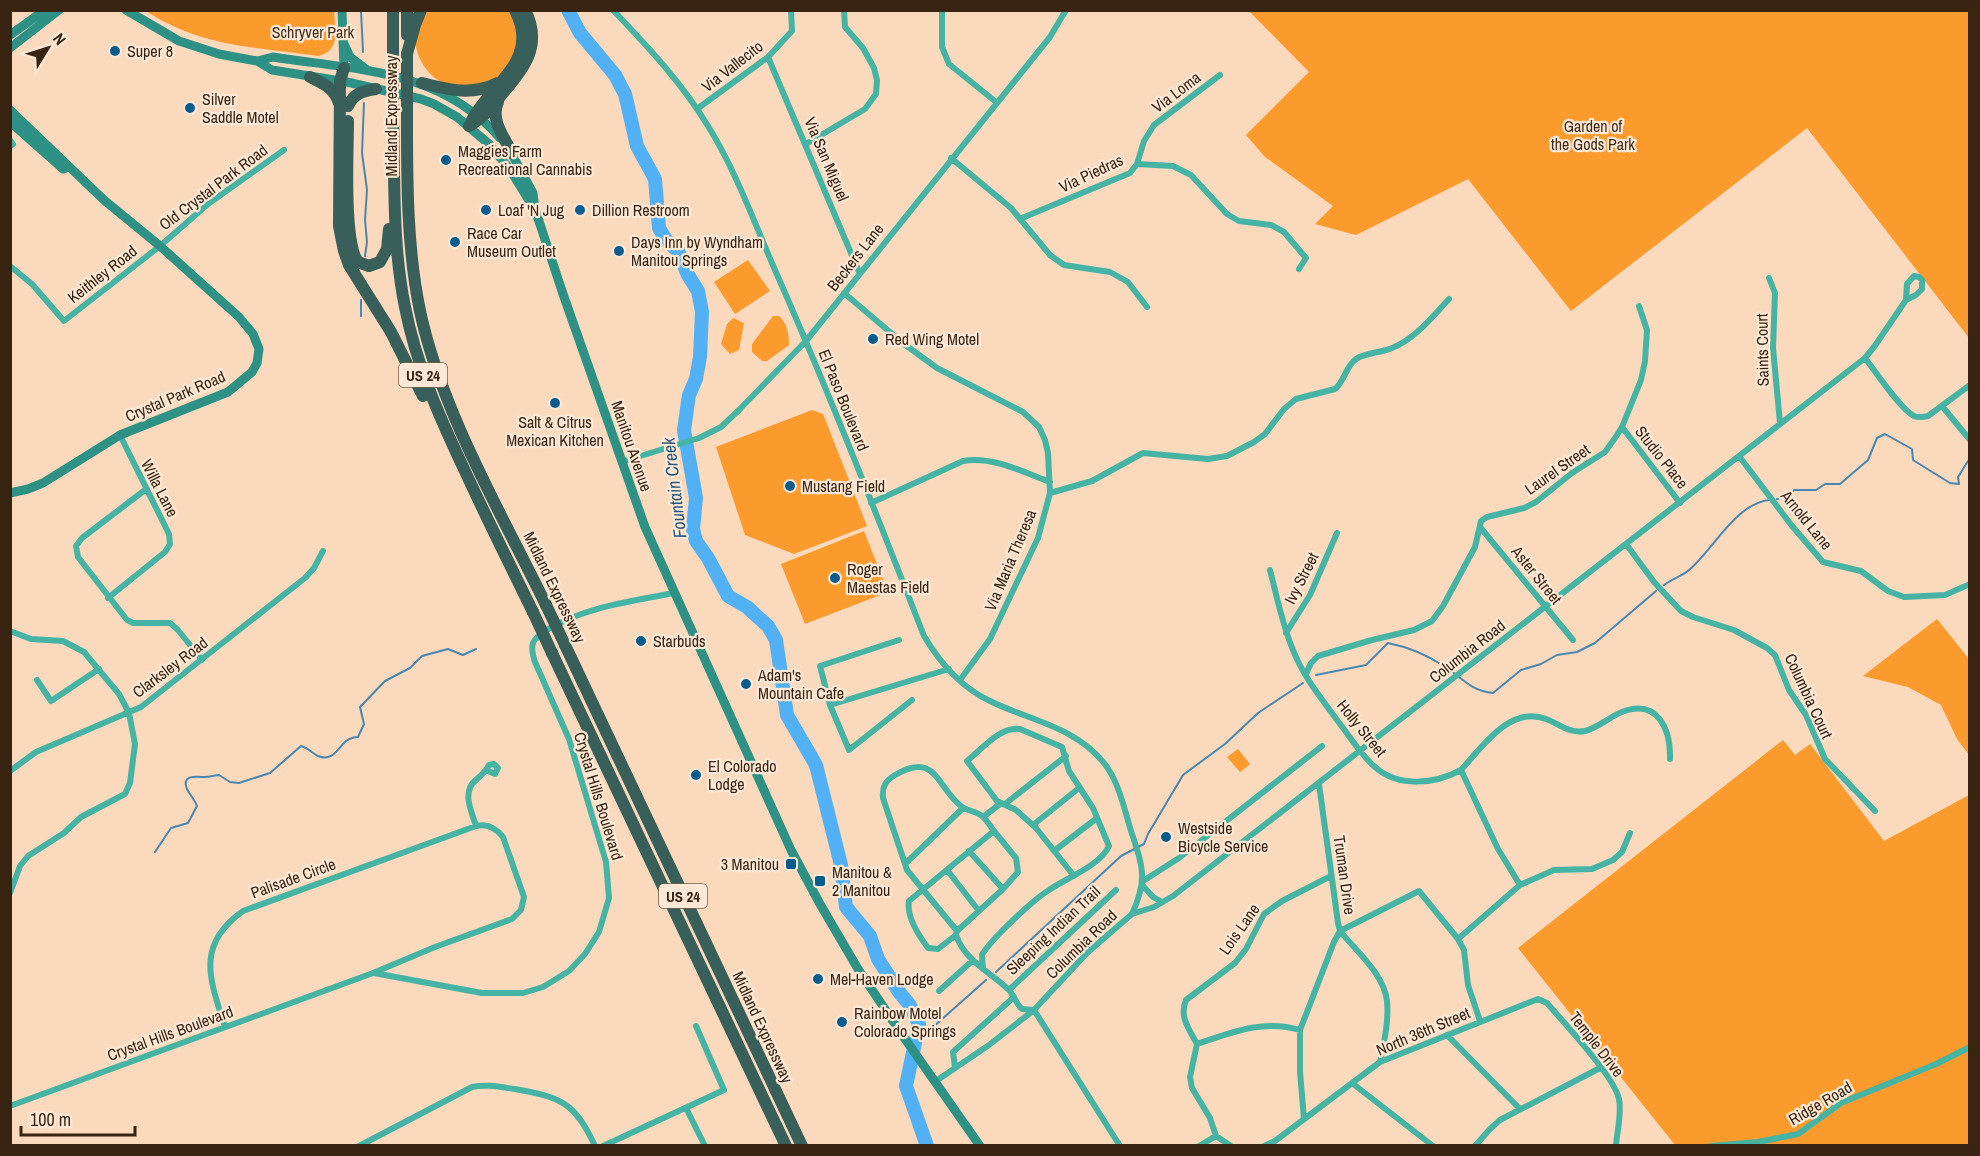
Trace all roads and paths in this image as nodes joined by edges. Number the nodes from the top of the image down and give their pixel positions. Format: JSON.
{"nodes":[{"id":1,"x":45,"y":10,"type":"edge"},
{"id":2,"x":59,"y":10,"type":"edge"},
{"id":3,"x":126,"y":10,"type":"edge"},
{"id":4,"x":342,"y":10,"type":"edge"},
{"id":5,"x":393,"y":10,"type":"edge"},
{"id":6,"x":407,"y":10,"type":"edge"},
{"id":7,"x":421,"y":10,"type":"edge"},
{"id":8,"x":515,"y":10,"type":"edge"},
{"id":9,"x":525,"y":10,"type":"edge"},
{"id":10,"x":613,"y":10,"type":"edge"},
{"id":11,"x":844,"y":10,"type":"edge"},
{"id":12,"x":942,"y":10,"type":"edge"},
{"id":13,"x":1066,"y":10,"type":"edge"},
{"id":14,"x":792,"y":11,"type":"edge"},
{"id":15,"x":10,"y":35,"type":"edge"},
{"id":16,"x":342,"y":35,"type":"junction"},
{"id":17,"x":10,"y":48,"type":"edge"},
{"id":18,"x":407,"y":54,"type":"junction"},
{"id":19,"x":768,"y":57,"type":"junction"},
{"id":20,"x":257,"y":61,"type":"junction"},
{"id":21,"x":314,"y":64,"type":"junction"},
{"id":22,"x":344,"y":68,"type":"junction"},
{"id":23,"x":370,"y":72,"type":"junction"},
{"id":24,"x":1220,"y":75,"type":"dead end"},
{"id":25,"x":310,"y":77,"type":"junction"},
{"id":26,"x":502,"y":81,"type":"junction"},
{"id":27,"x":343,"y":82,"type":"junction"},
{"id":28,"x":422,"y":83,"type":"junction"},
{"id":29,"x":376,"y":88,"type":"junction"},
{"id":30,"x":501,"y":96,"type":"junction"},
{"id":31,"x":996,"y":102,"type":"junction"},
{"id":32,"x":698,"y":109,"type":"junction"},
{"id":33,"x":10,"y":110,"type":"edge"},
{"id":34,"x":344,"y":110,"type":"junction"},
{"id":35,"x":479,"y":116,"type":"junction"},
{"id":36,"x":10,"y":122,"type":"edge"},
{"id":37,"x":469,"y":126,"type":"junction"},
{"id":38,"x":806,"y":144,"type":"junction"},
{"id":39,"x":284,"y":150,"type":"dead end"},
{"id":40,"x":394,"y":153,"type":"junction"},
{"id":41,"x":512,"y":153,"type":"junction"},
{"id":42,"x":951,"y":158,"type":"junction"},
{"id":43,"x":1137,"y":164,"type":"junction"},
{"id":44,"x":68,"y":167,"type":"junction"},
{"id":45,"x":535,"y":208,"type":"junction"},
{"id":46,"x":1022,"y":218,"type":"junction"},
{"id":47,"x":160,"y":246,"type":"junction"},
{"id":48,"x":10,"y":266,"type":"edge"},
{"id":49,"x":1299,"y":269,"type":"dead end"},
{"id":50,"x":860,"y":272,"type":"junction"},
{"id":51,"x":1769,"y":278,"type":"dead end"},
{"id":52,"x":844,"y":293,"type":"junction"},
{"id":53,"x":1449,"y":299,"type":"dead end"},
{"id":54,"x":1906,"y":300,"type":"dead end"},
{"id":55,"x":1639,"y":306,"type":"dead end"},
{"id":56,"x":1148,"y":307,"type":"dead end"},
{"id":57,"x":806,"y":341,"type":"junction"},
{"id":58,"x":1865,"y":358,"type":"junction"},
{"id":59,"x":1970,"y":385,"type":"edge"},
{"id":60,"x":1942,"y":406,"type":"junction"},
{"id":61,"x":1780,"y":423,"type":"junction"},
{"id":62,"x":1622,"y":428,"type":"junction"},
{"id":63,"x":120,"y":435,"type":"junction"},
{"id":64,"x":1970,"y":440,"type":"edge"},
{"id":65,"x":1739,"y":456,"type":"junction"},
{"id":66,"x":621,"y":462,"type":"junction"},
{"id":67,"x":1050,"y":482,"type":"junction"},
{"id":68,"x":145,"y":489,"type":"junction"},
{"id":69,"x":10,"y":493,"type":"edge"},
{"id":70,"x":1050,"y":494,"type":"junction"},
{"id":71,"x":478,"y":499,"type":"junction"},
{"id":72,"x":1680,"y":502,"type":"junction"},
{"id":73,"x":871,"y":503,"type":"junction"},
{"id":74,"x":1480,"y":527,"type":"junction"},
{"id":75,"x":1337,"y":533,"type":"dead end"},
{"id":76,"x":1626,"y":544,"type":"junction"},
{"id":77,"x":323,"y":551,"type":"dead end"},
{"id":78,"x":1270,"y":570,"type":"dead end"},
{"id":79,"x":1970,"y":584,"type":"edge"},
{"id":80,"x":673,"y":593,"type":"junction"},
{"id":81,"x":108,"y":598,"type":"junction"},
{"id":82,"x":1545,"y":607,"type":"junction"},
{"id":83,"x":10,"y":631,"type":"edge"},
{"id":84,"x":1286,"y":633,"type":"junction"},
{"id":85,"x":899,"y":640,"type":"dead end"},
{"id":86,"x":1573,"y":640,"type":"dead end"},
{"id":87,"x":202,"y":660,"type":"junction"},
{"id":88,"x":99,"y":669,"type":"junction"},
{"id":89,"x":949,"y":669,"type":"junction"},
{"id":90,"x":1306,"y":674,"type":"junction"},
{"id":91,"x":37,"y":680,"type":"dead end"},
{"id":92,"x":960,"y":680,"type":"junction"},
{"id":93,"x":912,"y":700,"type":"dead end"},
{"id":94,"x":830,"y":705,"type":"junction"},
{"id":95,"x":129,"y":713,"type":"junction"},
{"id":96,"x":1322,"y":746,"type":"dead end"},
{"id":97,"x":1361,"y":752,"type":"junction"},
{"id":98,"x":1066,"y":756,"type":"junction"},
{"id":99,"x":1670,"y":759,"type":"dead end"},
{"id":100,"x":1461,"y":770,"type":"junction"},
{"id":101,"x":10,"y":771,"type":"edge"},
{"id":102,"x":488,"y":771,"type":"dead end"},
{"id":103,"x":1319,"y":784,"type":"junction"},
{"id":104,"x":1079,"y":789,"type":"junction"},
{"id":105,"x":1003,"y":804,"type":"junction"},
{"id":106,"x":963,"y":808,"type":"junction"},
{"id":107,"x":1875,"y":811,"type":"dead end"},
{"id":108,"x":983,"y":817,"type":"junction"},
{"id":109,"x":1097,"y":818,"type":"junction"},
{"id":110,"x":1033,"y":825,"type":"junction"},
{"id":111,"x":476,"y":826,"type":"junction"},
{"id":112,"x":994,"y":831,"type":"junction"},
{"id":113,"x":1630,"y":833,"type":"dead end"},
{"id":114,"x":969,"y":851,"type":"junction"},
{"id":115,"x":1054,"y":851,"type":"junction"},
{"id":116,"x":905,"y":864,"type":"junction"},
{"id":117,"x":947,"y":870,"type":"junction"},
{"id":118,"x":1074,"y":876,"type":"junction"},
{"id":119,"x":1331,"y":876,"type":"junction"},
{"id":120,"x":1143,"y":884,"type":"junction"},
{"id":121,"x":1520,"y":885,"type":"junction"},
{"id":122,"x":923,"y":889,"type":"junction"},
{"id":123,"x":1003,"y":889,"type":"junction"},
{"id":124,"x":1116,"y":890,"type":"dead end"},
{"id":125,"x":10,"y":893,"type":"edge"},
{"id":126,"x":1162,"y":902,"type":"junction"},
{"id":127,"x":979,"y":911,"type":"junction"},
{"id":128,"x":1132,"y":914,"type":"junction"},
{"id":129,"x":1340,"y":931,"type":"junction"},
{"id":130,"x":956,"y":933,"type":"junction"},
{"id":131,"x":1458,"y":939,"type":"junction"},
{"id":132,"x":972,"y":961,"type":"junction"},
{"id":133,"x":983,"y":969,"type":"junction"},
{"id":134,"x":373,"y":973,"type":"junction"},
{"id":135,"x":1009,"y":990,"type":"junction"},
{"id":136,"x":939,"y":991,"type":"dead end"},
{"id":137,"x":1014,"y":998,"type":"junction"},
{"id":138,"x":1542,"y":1000,"type":"joint"},
{"id":139,"x":1034,"y":1010,"type":"junction"},
{"id":140,"x":1480,"y":1021,"type":"junction"},
{"id":141,"x":696,"y":1026,"type":"dead end"},
{"id":142,"x":225,"y":1027,"type":"junction"},
{"id":143,"x":1300,"y":1030,"type":"junction"},
{"id":144,"x":1447,"y":1035,"type":"junction"},
{"id":145,"x":1197,"y":1044,"type":"junction"},
{"id":146,"x":1970,"y":1047,"type":"edge"},
{"id":147,"x":1380,"y":1062,"type":"junction"},
{"id":148,"x":1600,"y":1068,"type":"junction"},
{"id":149,"x":952,"y":1070,"type":"junction"},
{"id":150,"x":936,"y":1081,"type":"junction"},
{"id":151,"x":1352,"y":1083,"type":"junction"},
{"id":152,"x":10,"y":1106,"type":"edge"},
{"id":153,"x":686,"y":1108,"type":"junction"},
{"id":154,"x":1520,"y":1108,"type":"junction"},
{"id":155,"x":1304,"y":1119,"type":"junction"},
{"id":156,"x":1216,"y":1136,"type":"junction"},
{"id":157,"x":1275,"y":1141,"type":"junction"},
{"id":158,"x":611,"y":1144,"type":"edge"},
{"id":159,"x":359,"y":1146,"type":"edge"},
{"id":160,"x":595,"y":1146,"type":"edge"},
{"id":161,"x":603,"y":1146,"type":"edge"},
{"id":162,"x":705,"y":1146,"type":"edge"},
{"id":163,"x":786,"y":1146,"type":"edge"},
{"id":164,"x":802,"y":1146,"type":"edge"},
{"id":165,"x":980,"y":1146,"type":"edge"},
{"id":166,"x":1120,"y":1146,"type":"edge"},
{"id":167,"x":1199,"y":1146,"type":"edge"},
{"id":168,"x":1231,"y":1146,"type":"edge"},
{"id":169,"x":1264,"y":1146,"type":"edge"},
{"id":170,"x":1281,"y":1146,"type":"edge"},
{"id":171,"x":1433,"y":1146,"type":"edge"},
{"id":172,"x":1475,"y":1146,"type":"edge"},
{"id":173,"x":1616,"y":1146,"type":"edge"},
{"id":174,"x":1711,"y":1146,"type":"edge"}],
"edges":[{"from":1,"to":15,"type":"main road"},
{"from":2,"to":17,"type":"main road"},
{"from":3,"to":20,"type":"main road","name":"Manitou Avenue"},
{"from":4,"to":16,"type":"main road"},
{"from":5,"to":40,"type":"highway","name":"Midland Expressway","number":"US 24","bridge":true},
{"from":6,"to":18,"type":"highway","name":"Midland Expressway","number":"US 24"},
{"from":7,"to":18,"type":"highway"},
{"from":8,"to":26,"type":"highway"},
{"from":9,"to":30,"type":"highway"},
{"from":10,"to":32,"type":"street","name":"El Paso Boulevard"},
{"from":11,"to":38,"type":"street"},
{"from":12,"to":31,"type":"street"},
{"from":13,"to":31,"type":"street","name":"Beckers Lane"},
{"from":14,"to":19,"type":"street","name":"Via Vallecito"},
{"from":16,"to":21,"type":"main road"},
{"from":16,"to":22,"type":"main road"},
{"from":16,"to":23,"type":"main road"},
{"from":18,"to":164,"type":"highway","name":"Midland Expressway","number":"US 24","bridge":true},
{"from":19,"to":32,"type":"street","name":"Via Vallecito"},
{"from":19,"to":38,"type":"street","name":"Via San Miguel"},
{"from":20,"to":21,"type":"main road","name":"Manitou Avenue"},
{"from":20,"to":25,"type":"main road","name":"Manitou Avenue"},
{"from":21,"to":22,"type":"main road","name":"Manitou Avenue"},
{"from":22,"to":23,"type":"main road","name":"Manitou Avenue"},
{"from":22,"to":27,"type":"highway"},
{"from":23,"to":28,"type":"main road","name":"Manitou Avenue"},
{"from":24,"to":43,"type":"street","name":"Via Loma"},
{"from":25,"to":27,"type":"main road","name":"Manitou Avenue"},
{"from":25,"to":34,"type":"highway"},
{"from":26,"to":28,"type":"highway"},
{"from":26,"to":35,"type":"highway"},
{"from":27,"to":29,"type":"main road","name":"Manitou Avenue"},
{"from":27,"to":34,"type":"highway"},
{"from":28,"to":35,"type":"main road","name":"Manitou Avenue"},
{"from":29,"to":34,"type":"highway"},
{"from":29,"to":37,"type":"main road","name":"Manitou Avenue"},
{"from":30,"to":35,"type":"highway"},
{"from":30,"to":41,"type":"highway"},
{"from":31,"to":42,"type":"street","name":"Beckers Lane"},
{"from":32,"to":57,"type":"street","name":"El Paso Boulevard"},
{"from":33,"to":44,"type":"main road","name":"Crystal Park Road"},
{"from":34,"to":40,"type":"highway"},
{"from":34,"to":71,"type":"highway"},
{"from":35,"to":37,"type":"highway"},
{"from":35,"to":41,"type":"main road","name":"Manitou Avenue"},
{"from":36,"to":44,"type":"main road","name":"Crystal Park Road"},
{"from":37,"to":45,"type":"main road","name":"Manitou Avenue"},
{"from":38,"to":50,"type":"street","name":"Via San Miguel"},
{"from":39,"to":47,"type":"street","name":"Old Crystal Park Road"},
{"from":40,"to":71,"type":"highway","name":"Midland Expressway","number":"US 24"},
{"from":41,"to":45,"type":"main road","name":"Manitou Avenue"},
{"from":42,"to":46,"type":"street"},
{"from":42,"to":50,"type":"street","name":"Beckers Lane"},
{"from":43,"to":46,"type":"street","name":"Via Piedras"},
{"from":43,"to":49,"type":"street","name":"Via Piedras"},
{"from":44,"to":47,"type":"main road","name":"Crystal Park Road"},
{"from":45,"to":66,"type":"main road","name":"Manitou Avenue"},
{"from":46,"to":56,"type":"street"},
{"from":47,"to":48,"type":"street","name":"Keithley Road"},
{"from":47,"to":63,"type":"main road","name":"Crystal Park Road"},
{"from":50,"to":52,"type":"street","name":"Beckers Lane"},
{"from":51,"to":61,"type":"street","name":"Saints Court"},
{"from":52,"to":57,"type":"street","name":"Beckers Lane"},
{"from":52,"to":67,"type":"street","name":"Via Maria Theresa"},
{"from":53,"to":70,"type":"street"},
{"from":54,"to":58,"type":"street","name":"Columbia Road"},
{"from":55,"to":62,"type":"street","name":"Laurel Street"},
{"from":57,"to":66,"type":"street","name":"Beckers Lane"},
{"from":57,"to":73,"type":"street","name":"El Paso Boulevard"},
{"from":58,"to":60,"type":"street"},
{"from":58,"to":61,"type":"street","name":"Columbia Road"},
{"from":59,"to":60,"type":"street"},
{"from":60,"to":64,"type":"street"},
{"from":61,"to":65,"type":"street","name":"Columbia Road"},
{"from":62,"to":72,"type":"street","name":"Studio Place"},
{"from":62,"to":74,"type":"street","name":"Laurel Street"},
{"from":63,"to":68,"type":"street","name":"Willa Lane"},
{"from":63,"to":69,"type":"main road","name":"Crystal Park Road"},
{"from":65,"to":72,"type":"street","name":"Columbia Road"},
{"from":65,"to":79,"type":"street","name":"Arnold Lane"},
{"from":66,"to":80,"type":"main road","name":"Manitou Avenue"},
{"from":67,"to":70,"type":"street","name":"Via Maria Theresa"},
{"from":67,"to":73,"type":"street"},
{"from":68,"to":81,"type":"street","name":"Willa Lane"},
{"from":68,"to":81,"type":"street"},
{"from":70,"to":92,"type":"street","name":"Via Maria Theresa"},
{"from":71,"to":163,"type":"highway","name":"Midland Expressway","number":"US 24","bridge":true},
{"from":72,"to":76,"type":"street","name":"Columbia Road"},
{"from":73,"to":89,"type":"street","name":"El Paso Boulevard"},
{"from":74,"to":82,"type":"street","name":"Aster Street"},
{"from":74,"to":90,"type":"street"},
{"from":75,"to":84,"type":"street","name":"Ivy Street"},
{"from":76,"to":82,"type":"street","name":"Columbia Road"},
{"from":76,"to":107,"type":"street","name":"Columbia Court"},
{"from":77,"to":87,"type":"street","name":"Clarksley Road"},
{"from":78,"to":84,"type":"street","name":"Holly Street"},
{"from":80,"to":134,"type":"street","name":"Crystal Hills Boulevard"},
{"from":80,"to":150,"type":"main road","name":"Manitou Avenue"},
{"from":81,"to":87,"type":"street"},
{"from":82,"to":86,"type":"street","name":"Aster Street"},
{"from":82,"to":97,"type":"street","name":"Columbia Road"},
{"from":83,"to":88,"type":"street"},
{"from":84,"to":90,"type":"street","name":"Holly Street"},
{"from":85,"to":94,"type":"street"},
{"from":87,"to":95,"type":"street","name":"Clarksley Road"},
{"from":88,"to":91,"type":"street"},
{"from":88,"to":95,"type":"street"},
{"from":89,"to":92,"type":"street","name":"El Paso Boulevard"},
{"from":89,"to":94,"type":"street"},
{"from":90,"to":97,"type":"street","name":"Holly Street"},
{"from":92,"to":120,"type":"street","name":"El Paso Boulevard"},
{"from":93,"to":94,"type":"street"},
{"from":95,"to":101,"type":"street","name":"Clarksley Road"},
{"from":95,"to":125,"type":"street"},
{"from":96,"to":120,"type":"street"},
{"from":97,"to":100,"type":"street","name":"Holly Street"},
{"from":97,"to":103,"type":"street","name":"Columbia Road"},
{"from":98,"to":104,"type":"street"},
{"from":98,"to":105,"type":"street"},
{"from":98,"to":105,"type":"street"},
{"from":99,"to":100,"type":"street"},
{"from":100,"to":121,"type":"street"},
{"from":102,"to":111,"type":"street"},
{"from":103,"to":119,"type":"street","name":"Truman Drive"},
{"from":103,"to":126,"type":"street","name":"Columbia Road"},
{"from":104,"to":109,"type":"street"},
{"from":104,"to":110,"type":"street"},
{"from":105,"to":108,"type":"street"},
{"from":105,"to":110,"type":"street"},
{"from":106,"to":108,"type":"street"},
{"from":106,"to":116,"type":"street"},
{"from":106,"to":116,"type":"street"},
{"from":108,"to":112,"type":"street"},
{"from":109,"to":115,"type":"street"},
{"from":109,"to":118,"type":"street"},
{"from":110,"to":115,"type":"street"},
{"from":111,"to":134,"type":"street","name":"Crystal Hills Boulevard"},
{"from":111,"to":142,"type":"street","name":"Palisade Circle"},
{"from":112,"to":114,"type":"street"},
{"from":112,"to":123,"type":"street"},
{"from":113,"to":121,"type":"street"},
{"from":114,"to":117,"type":"street"},
{"from":114,"to":123,"type":"street"},
{"from":115,"to":118,"type":"street"},
{"from":116,"to":122,"type":"street"},
{"from":117,"to":122,"type":"street"},
{"from":117,"to":127,"type":"street"},
{"from":118,"to":133,"type":"street"},
{"from":119,"to":129,"type":"street","name":"Truman Drive"},
{"from":119,"to":145,"type":"street","name":"Lois Lane"},
{"from":120,"to":126,"type":"street"},
{"from":120,"to":128,"type":"street"},
{"from":121,"to":131,"type":"street"},
{"from":122,"to":130,"type":"street"},
{"from":122,"to":130,"type":"street"},
{"from":123,"to":127,"type":"street"},
{"from":124,"to":135,"type":"street","name":"Sleeping Indian Trail"},
{"from":126,"to":128,"type":"street","name":"Columbia Road"},
{"from":127,"to":130,"type":"street"},
{"from":128,"to":139,"type":"street","name":"Columbia Road"},
{"from":129,"to":131,"type":"street"},
{"from":129,"to":143,"type":"street"},
{"from":129,"to":147,"type":"street","name":"Truman Drive"},
{"from":130,"to":132,"type":"street"},
{"from":131,"to":140,"type":"street"},
{"from":132,"to":133,"type":"street"},
{"from":132,"to":136,"type":"street"},
{"from":133,"to":135,"type":"street"},
{"from":134,"to":142,"type":"street","name":"Crystal Hills Boulevard"},
{"from":135,"to":137,"type":"street"},
{"from":137,"to":139,"type":"street"},
{"from":137,"to":149,"type":"street","name":"Sleeping Indian Trail"},
{"from":138,"to":140,"type":"street","name":"North 36th Street"},
{"from":138,"to":148,"type":"street","name":"Temple Drive"},
{"from":139,"to":149,"type":"street","name":"Columbia Road"},
{"from":139,"to":166,"type":"street"},
{"from":140,"to":144,"type":"street","name":"North 36th Street"},
{"from":141,"to":153,"type":"street"},
{"from":142,"to":152,"type":"street","name":"Crystal Hills Boulevard"},
{"from":143,"to":145,"type":"street"},
{"from":143,"to":155,"type":"street"},
{"from":144,"to":147,"type":"street","name":"North 36th Street"},
{"from":144,"to":154,"type":"street"},
{"from":145,"to":156,"type":"street"},
{"from":146,"to":174,"type":"street","name":"Ridge Road"},
{"from":147,"to":151,"type":"street","name":"North 36th Street"},
{"from":148,"to":154,"type":"street"},
{"from":148,"to":173,"type":"street","name":"Temple Drive"},
{"from":149,"to":150,"type":"street","name":"Columbia Road"},
{"from":150,"to":165,"type":"main road","name":"Manitou Avenue"},
{"from":151,"to":155,"type":"street","name":"North 36th Street"},
{"from":151,"to":171,"type":"street"},
{"from":153,"to":158,"type":"street"},
{"from":153,"to":162,"type":"street"},
{"from":154,"to":172,"type":"street"},
{"from":155,"to":157,"type":"street","name":"North 36th Street"},
{"from":156,"to":167,"type":"street"},
{"from":156,"to":168,"type":"street"},
{"from":157,"to":169,"type":"street","name":"North 36th Street"},
{"from":157,"to":170,"type":"street"},
{"from":158,"to":161,"type":"street"},
{"from":159,"to":160,"type":"street"}]}
